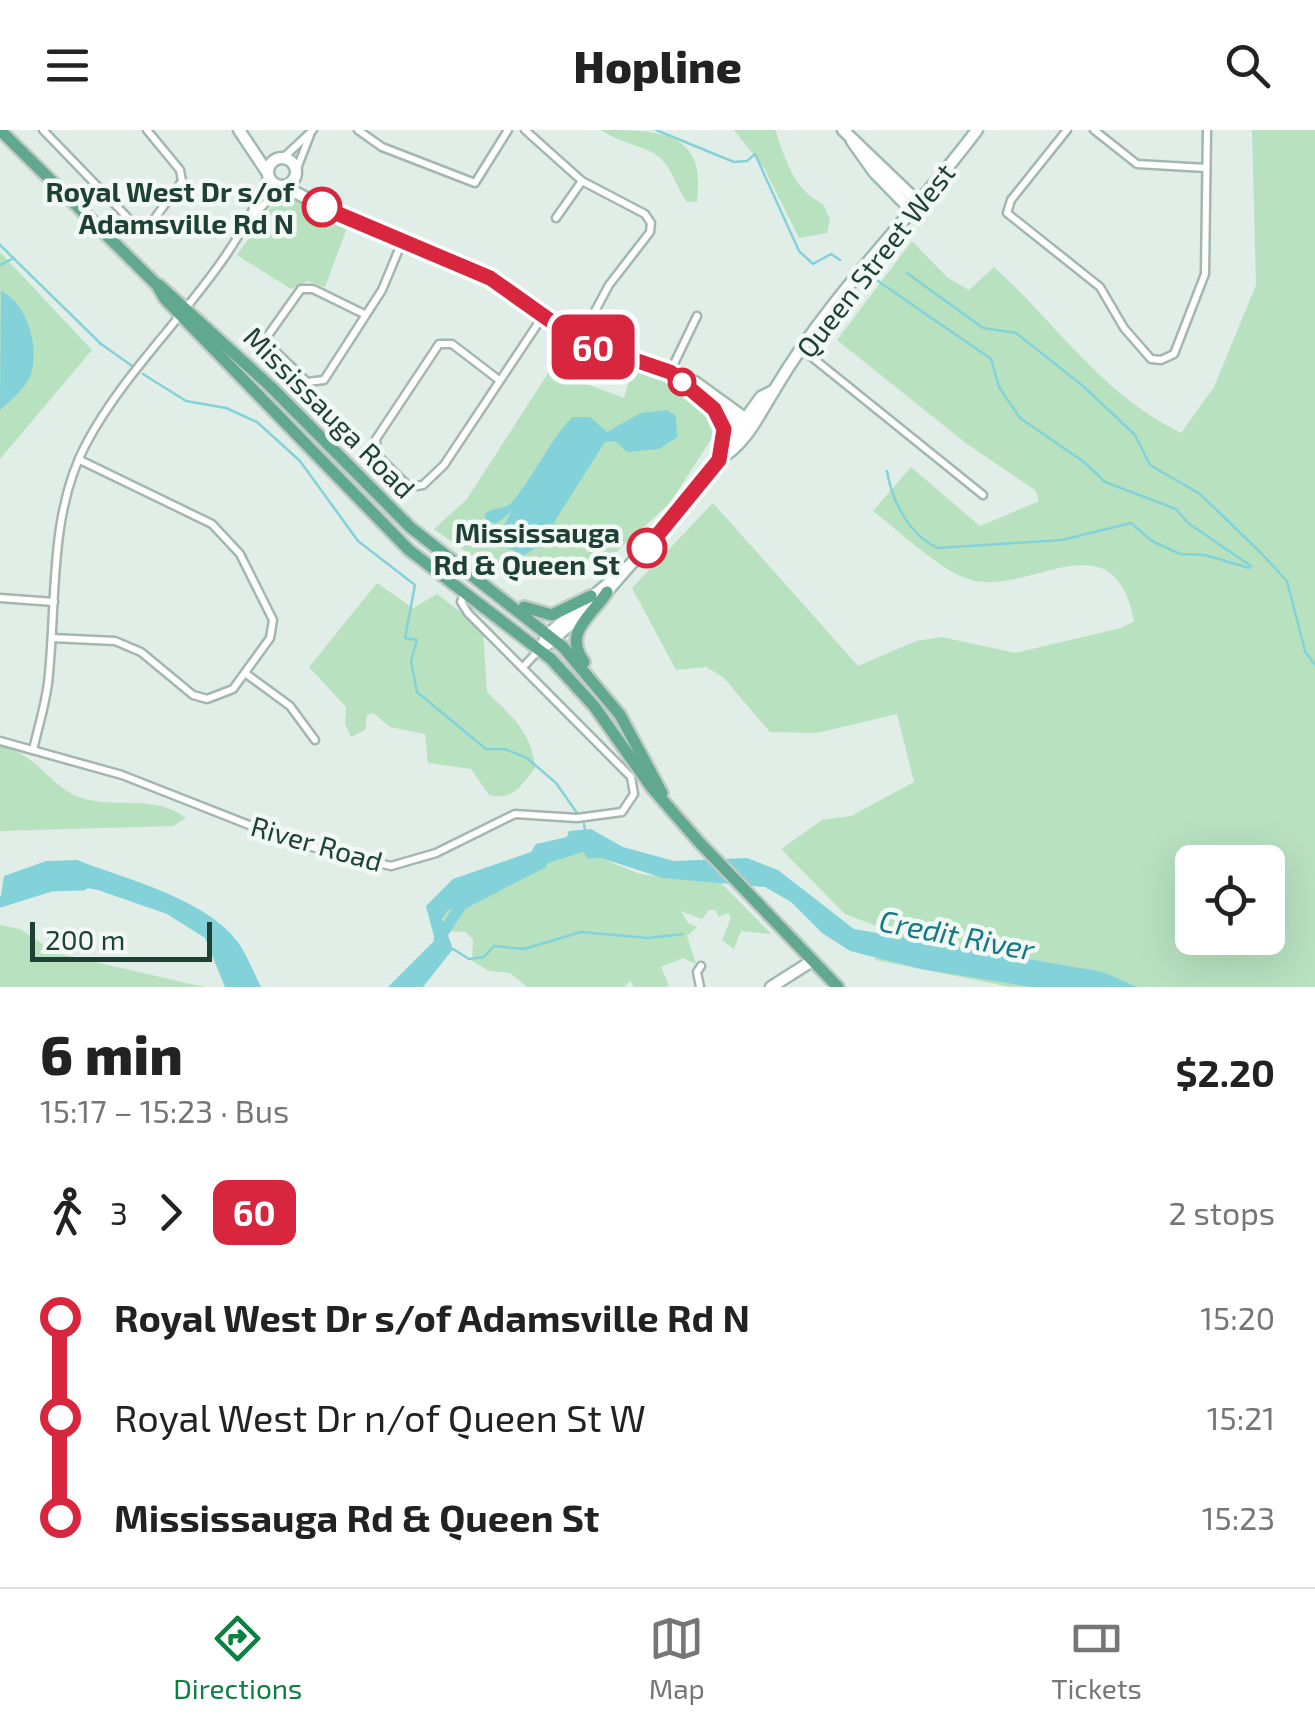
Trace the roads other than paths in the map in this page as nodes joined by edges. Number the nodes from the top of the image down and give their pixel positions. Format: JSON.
{"nodes":[{"id":1,"x":0,"y":130,"type":"edge"},
{"id":2,"x":43,"y":130,"type":"edge"},
{"id":3,"x":147,"y":130,"type":"edge"},
{"id":4,"x":358,"y":130,"type":"edge"},
{"id":5,"x":508,"y":130,"type":"edge"},
{"id":6,"x":525,"y":130,"type":"edge"},
{"id":7,"x":843,"y":130,"type":"edge"},
{"id":8,"x":978,"y":130,"type":"edge"},
{"id":9,"x":1067,"y":130,"type":"edge"},
{"id":10,"x":1094,"y":130,"type":"edge"},
{"id":11,"x":1207,"y":130,"type":"edge"},
{"id":12,"x":241,"y":132,"type":"edge"},
{"id":13,"x":312,"y":132,"type":"edge"},
{"id":14,"x":282,"y":157,"type":"junction"},
{"id":15,"x":1206,"y":168,"type":"junction"},
{"id":16,"x":296,"y":172,"type":"junction"},
{"id":17,"x":268,"y":174,"type":"junction"},
{"id":18,"x":582,"y":181,"type":"junction"},
{"id":19,"x":282,"y":186,"type":"junction"},
{"id":20,"x":915,"y":206,"type":"junction"},
{"id":21,"x":326,"y":207,"type":"junction"},
{"id":22,"x":556,"y":218,"type":"dead end"},
{"id":23,"x":249,"y":220,"type":"junction"},
{"id":24,"x":402,"y":242,"type":"junction"},
{"id":25,"x":185,"y":312,"type":"junction"},
{"id":26,"x":366,"y":315,"type":"junction"},
{"id":27,"x":543,"y":316,"type":"junction"},
{"id":28,"x":697,"y":316,"type":"dead end"},
{"id":29,"x":579,"y":341,"type":"junction"},
{"id":30,"x":803,"y":350,"type":"junction"},
{"id":31,"x":673,"y":374,"type":"junction"},
{"id":32,"x":499,"y":380,"type":"junction"},
{"id":33,"x":774,"y":390,"type":"junction"},
{"id":34,"x":762,"y":397,"type":"junction"},
{"id":35,"x":720,"y":406,"type":"junction"},
{"id":36,"x":746,"y":425,"type":"junction"},
{"id":37,"x":721,"y":454,"type":"junction"},
{"id":38,"x":80,"y":460,"type":"junction"},
{"id":39,"x":984,"y":496,"type":"dead end"},
{"id":40,"x":629,"y":566,"type":"junction"},
{"id":41,"x":607,"y":592,"type":"junction"},
{"id":42,"x":499,"y":596,"type":"junction"},
{"id":43,"x":590,"y":596,"type":"junction"},
{"id":44,"x":463,"y":597,"type":"junction"},
{"id":45,"x":0,"y":598,"type":"edge"},
{"id":46,"x":54,"y":602,"type":"junction"},
{"id":47,"x":552,"y":637,"type":"junction"},
{"id":48,"x":52,"y":638,"type":"junction"},
{"id":49,"x":540,"y":649,"type":"junction"},
{"id":50,"x":525,"y":665,"type":"junction"},
{"id":51,"x":244,"y":673,"type":"junction"},
{"id":52,"x":611,"y":702,"type":"junction"},
{"id":53,"x":620,"y":715,"type":"junction"},
{"id":54,"x":315,"y":740,"type":"dead end"},
{"id":55,"x":0,"y":741,"type":"edge"},
{"id":56,"x":33,"y":750,"type":"junction"},
{"id":57,"x":663,"y":797,"type":"junction"},
{"id":58,"x":812,"y":961,"type":"junction"},
{"id":59,"x":701,"y":966,"type":"dead end"},
{"id":60,"x":700,"y":987,"type":"edge"},
{"id":61,"x":770,"y":987,"type":"edge"},
{"id":62,"x":838,"y":987,"type":"edge"}],
"edges":[{"from":1,"to":25,"type":"main road","name":"Mississauga Road"},
{"from":2,"to":3,"type":"street"},
{"from":4,"to":5,"type":"street"},
{"from":6,"to":18,"type":"street"},
{"from":7,"to":20,"type":"street"},
{"from":8,"to":20,"type":"street","name":"Queen Street West"},
{"from":9,"to":15,"type":"street"},
{"from":10,"to":15,"type":"street"},
{"from":11,"to":15,"type":"street"},
{"from":12,"to":14,"type":"street"},
{"from":12,"to":17,"type":"street"},
{"from":13,"to":14,"type":"street"},
{"from":13,"to":16,"type":"street"},
{"from":14,"to":16,"type":"street"},
{"from":14,"to":17,"type":"street"},
{"from":16,"to":19,"type":"street"},
{"from":16,"to":21,"type":"street"},
{"from":17,"to":19,"type":"street"},
{"from":17,"to":23,"type":"street"},
{"from":18,"to":22,"type":"street"},
{"from":18,"to":29,"type":"street"},
{"from":19,"to":21,"type":"street"},
{"from":19,"to":23,"type":"street"},
{"from":20,"to":30,"type":"street","name":"Queen Street West"},
{"from":21,"to":24,"type":"street"},
{"from":23,"to":25,"type":"street"},
{"from":24,"to":26,"type":"street"},
{"from":24,"to":27,"type":"street"},
{"from":25,"to":38,"type":"street"},
{"from":25,"to":42,"type":"main road","name":"Mississauga Road"},
{"from":25,"to":44,"type":"main road","name":"Mississauga Road"},
{"from":26,"to":26,"type":"street"},
{"from":27,"to":29,"type":"street"},
{"from":27,"to":32,"type":"street"},
{"from":28,"to":31,"type":"street"},
{"from":29,"to":31,"type":"street"},
{"from":30,"to":33,"type":"street","name":"Queen Street West"},
{"from":30,"to":39,"type":"street"},
{"from":31,"to":35,"type":"street"},
{"from":32,"to":32,"type":"street"},
{"from":33,"to":34,"type":"street","name":"Queen Street West"},
{"from":33,"to":36,"type":"street","name":"Queen Street West"},
{"from":34,"to":35,"type":"street"},
{"from":34,"to":36,"type":"street","name":"Queen Street West"},
{"from":35,"to":36,"type":"street"},
{"from":35,"to":37,"type":"street"},
{"from":36,"to":37,"type":"street","name":"Queen Street West"},
{"from":37,"to":40,"type":"street","name":"Queen Street West"},
{"from":38,"to":46,"type":"street"},
{"from":38,"to":51,"type":"street"},
{"from":40,"to":41,"type":"street","name":"Queen Street West"},
{"from":40,"to":43,"type":"street","name":"Queen Street West"},
{"from":41,"to":47,"type":"street","name":"Queen Street West"},
{"from":41,"to":52,"type":"main road"},
{"from":42,"to":43,"type":"main road"},
{"from":42,"to":47,"type":"main road","name":"Mississauga Road"},
{"from":43,"to":47,"type":"street","name":"Queen Street West"},
{"from":44,"to":49,"type":"main road","name":"Mississauga Road"},
{"from":44,"to":50,"type":"street","name":"River Road"},
{"from":45,"to":46,"type":"street"},
{"from":46,"to":48,"type":"street"},
{"from":47,"to":49,"type":"street","name":"Queen Street West"},
{"from":47,"to":52,"type":"main road","name":"Mississauga Road"},
{"from":48,"to":51,"type":"street"},
{"from":48,"to":56,"type":"street"},
{"from":49,"to":50,"type":"street"},
{"from":49,"to":53,"type":"main road"},
{"from":49,"to":57,"type":"main road","name":"Mississauga Road"},
{"from":50,"to":56,"type":"street","name":"River Road"},
{"from":51,"to":54,"type":"street"},
{"from":52,"to":53,"type":"main road","name":"Mississauga Road"},
{"from":53,"to":57,"type":"main road","name":"Mississauga Road"},
{"from":55,"to":56,"type":"street","name":"River Road"},
{"from":57,"to":58,"type":"main road","name":"Mississauga Road"},
{"from":58,"to":61,"type":"street"},
{"from":58,"to":62,"type":"main road","name":"Mississauga Road"},
{"from":59,"to":60,"type":"street"}]}
